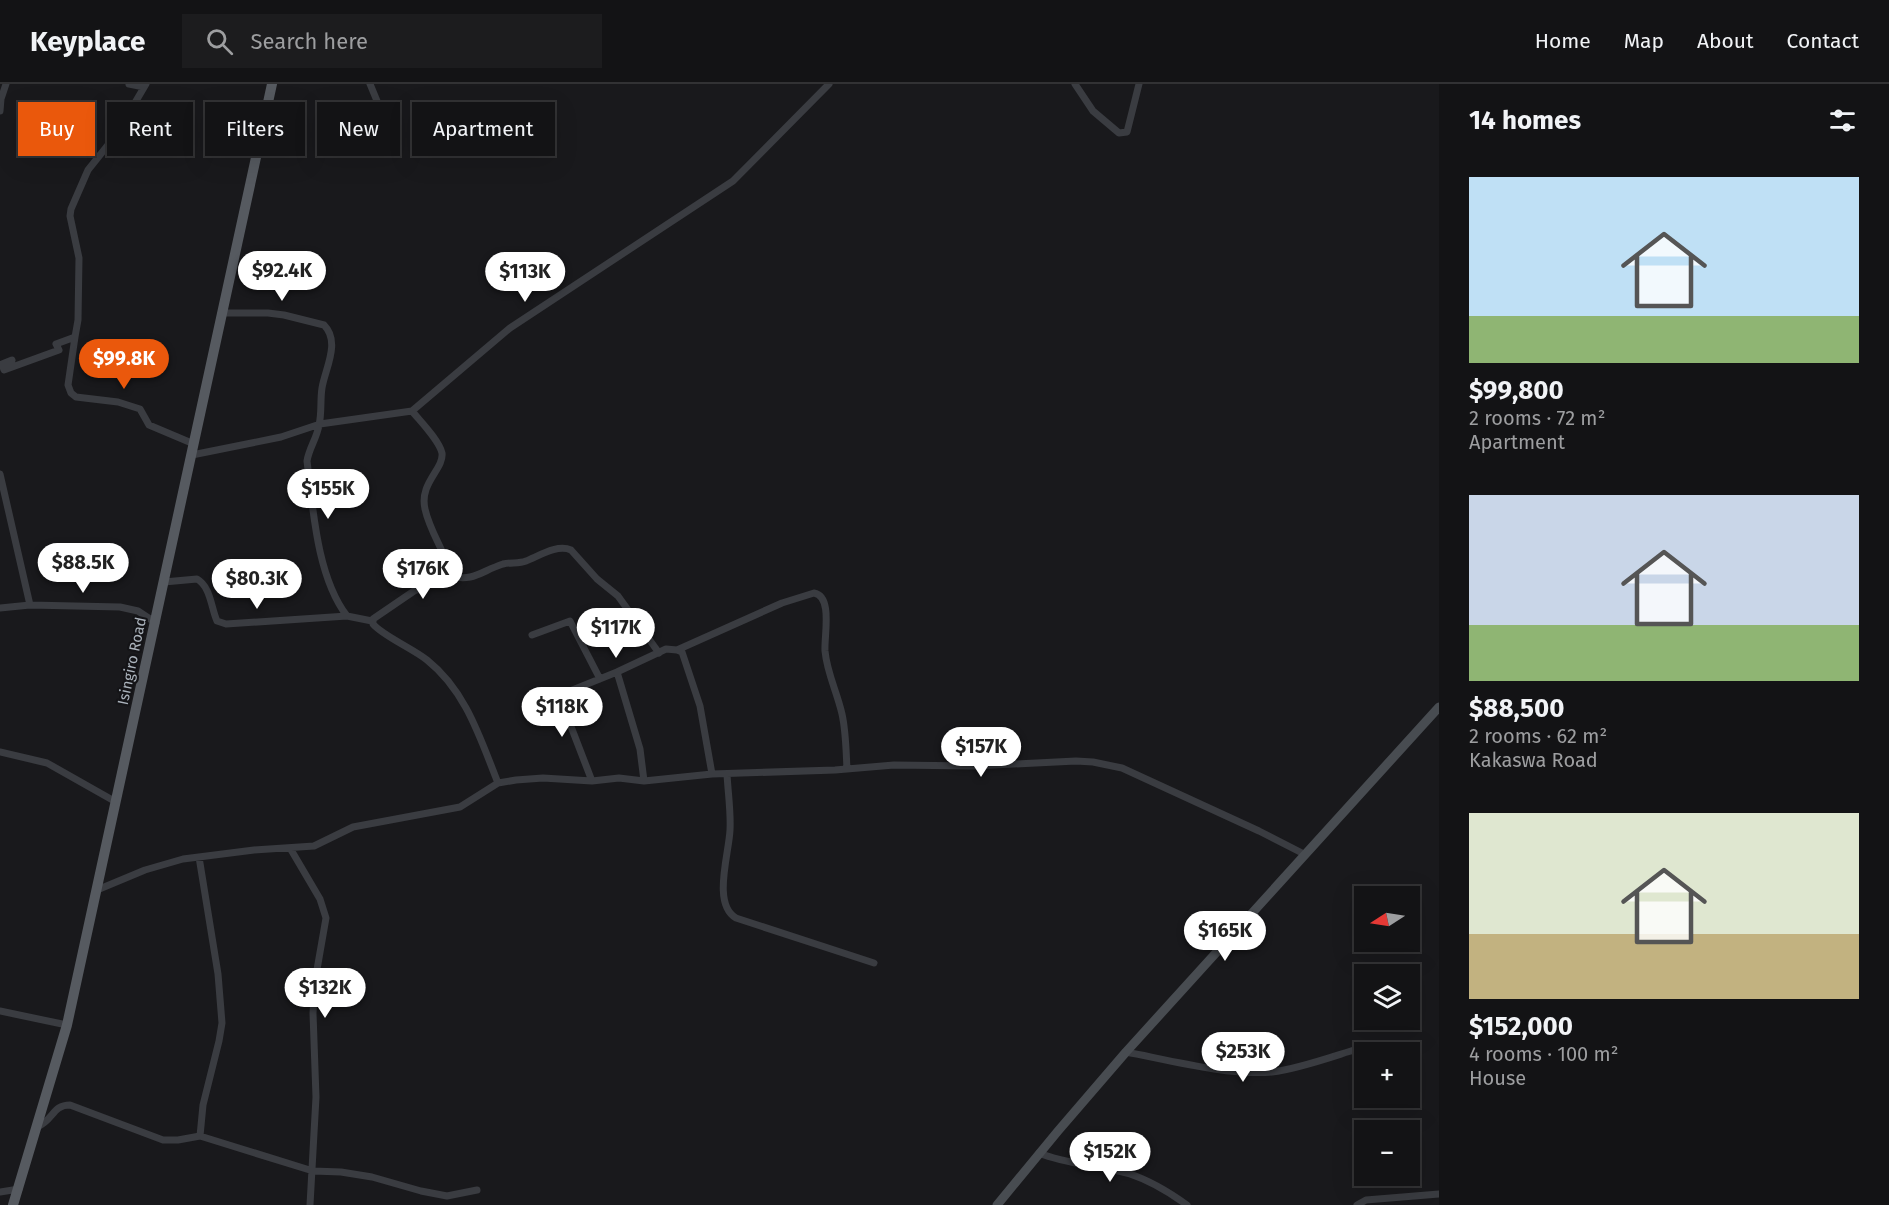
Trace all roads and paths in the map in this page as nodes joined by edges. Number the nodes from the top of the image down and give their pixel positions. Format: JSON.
{"nodes":[{"id":1,"x":6,"y":84,"type":"edge"},
{"id":2,"x":129,"y":84,"type":"edge"},
{"id":3,"x":272,"y":84,"type":"edge"},
{"id":4,"x":370,"y":84,"type":"edge"},
{"id":5,"x":829,"y":84,"type":"edge"},
{"id":6,"x":1075,"y":84,"type":"edge"},
{"id":7,"x":1139,"y":84,"type":"edge"},
{"id":8,"x":145,"y":86,"type":"edge"},
{"id":9,"x":377,"y":102,"type":"edge"},
{"id":10,"x":0,"y":111,"type":"edge"},
{"id":11,"x":223,"y":313,"type":"junction"},
{"id":12,"x":75,"y":337,"type":"junction"},
{"id":13,"x":12,"y":360,"type":"dead end"},
{"id":14,"x":412,"y":411,"type":"junction"},
{"id":15,"x":320,"y":424,"type":"junction"},
{"id":16,"x":193,"y":449,"type":"junction"},
{"id":17,"x":0,"y":474,"type":"edge"},
{"id":18,"x":450,"y":576,"type":"junction"},
{"id":19,"x":164,"y":582,"type":"junction"},
{"id":20,"x":30,"y":605,"type":"junction"},
{"id":21,"x":0,"y":608,"type":"edge"},
{"id":22,"x":347,"y":616,"type":"junction"},
{"id":23,"x":372,"y":621,"type":"junction"},
{"id":24,"x":156,"y":623,"type":"junction"},
{"id":25,"x":532,"y":636,"type":"dead end"},
{"id":26,"x":678,"y":650,"type":"junction"},
{"id":27,"x":659,"y":653,"type":"junction"},
{"id":28,"x":617,"y":672,"type":"junction"},
{"id":29,"x":600,"y":679,"type":"junction"},
{"id":30,"x":1439,"y":707,"type":"edge"},
{"id":31,"x":0,"y":752,"type":"edge"},
{"id":32,"x":847,"y":769,"type":"junction"},
{"id":33,"x":712,"y":774,"type":"junction"},
{"id":34,"x":727,"y":774,"type":"junction"},
{"id":35,"x":592,"y":781,"type":"junction"},
{"id":36,"x":644,"y":781,"type":"junction"},
{"id":37,"x":498,"y":783,"type":"junction"},
{"id":38,"x":116,"y":802,"type":"junction"},
{"id":39,"x":290,"y":848,"type":"junction"},
{"id":40,"x":1304,"y":854,"type":"junction"},
{"id":41,"x":199,"y":857,"type":"junction"},
{"id":42,"x":97,"y":890,"type":"junction"},
{"id":43,"x":874,"y":963,"type":"dead end"},
{"id":44,"x":0,"y":1011,"type":"edge"},
{"id":45,"x":67,"y":1025,"type":"junction"},
{"id":46,"x":1354,"y":1050,"type":"edge"},
{"id":47,"x":1126,"y":1052,"type":"junction"},
{"id":48,"x":37,"y":1127,"type":"junction"},
{"id":49,"x":200,"y":1136,"type":"junction"},
{"id":50,"x":1039,"y":1153,"type":"junction"},
{"id":51,"x":313,"y":1171,"type":"junction"},
{"id":52,"x":19,"y":1189,"type":"junction"},
{"id":53,"x":477,"y":1190,"type":"dead end"},
{"id":54,"x":0,"y":1192,"type":"edge"},
{"id":55,"x":1439,"y":1194,"type":"edge"},
{"id":56,"x":14,"y":1205,"type":"edge"},
{"id":57,"x":310,"y":1205,"type":"edge"},
{"id":58,"x":997,"y":1205,"type":"edge"},
{"id":59,"x":1187,"y":1205,"type":"edge"},
{"id":60,"x":1357,"y":1205,"type":"edge"}],
"edges":[{"from":1,"to":10,"type":"street"},
{"from":2,"to":8,"type":"street"},
{"from":3,"to":11,"type":"main road","name":"Isingiro Road"},
{"from":4,"to":9,"type":"street"},
{"from":5,"to":14,"type":"street"},
{"from":6,"to":7,"type":"street"},
{"from":8,"to":12,"type":"street"},
{"from":11,"to":15,"type":"street"},
{"from":11,"to":16,"type":"main road","name":"Isingiro Road"},
{"from":12,"to":13,"type":"street"},
{"from":12,"to":16,"type":"street"},
{"from":14,"to":15,"type":"street"},
{"from":14,"to":18,"type":"street"},
{"from":15,"to":16,"type":"street"},
{"from":15,"to":22,"type":"street"},
{"from":16,"to":19,"type":"main road","name":"Isingiro Road"},
{"from":17,"to":20,"type":"street"},
{"from":18,"to":23,"type":"street"},
{"from":18,"to":27,"type":"street"},
{"from":19,"to":22,"type":"street"},
{"from":19,"to":24,"type":"main road","name":"Isingiro Road"},
{"from":20,"to":21,"type":"street"},
{"from":20,"to":24,"type":"street"},
{"from":22,"to":23,"type":"street"},
{"from":23,"to":37,"type":"street"},
{"from":24,"to":38,"type":"main road","name":"Isingiro Road"},
{"from":25,"to":29,"type":"street"},
{"from":26,"to":27,"type":"street"},
{"from":26,"to":32,"type":"street"},
{"from":26,"to":33,"type":"street"},
{"from":27,"to":28,"type":"street"},
{"from":28,"to":29,"type":"street"},
{"from":28,"to":36,"type":"street"},
{"from":29,"to":35,"type":"street"},
{"from":30,"to":40,"type":"main road"},
{"from":31,"to":38,"type":"street"},
{"from":32,"to":34,"type":"street"},
{"from":32,"to":40,"type":"street"},
{"from":33,"to":34,"type":"street"},
{"from":33,"to":36,"type":"street"},
{"from":34,"to":43,"type":"street"},
{"from":35,"to":36,"type":"street"},
{"from":35,"to":37,"type":"street"},
{"from":37,"to":39,"type":"street"},
{"from":38,"to":42,"type":"main road","name":"Isingiro Road"},
{"from":39,"to":41,"type":"street"},
{"from":39,"to":51,"type":"street"},
{"from":40,"to":47,"type":"main road"},
{"from":41,"to":42,"type":"street"},
{"from":41,"to":49,"type":"street"},
{"from":42,"to":45,"type":"main road","name":"Isingiro Road"},
{"from":44,"to":45,"type":"street"},
{"from":45,"to":48,"type":"main road","name":"Isingiro Road"},
{"from":46,"to":47,"type":"street"},
{"from":47,"to":50,"type":"main road"},
{"from":48,"to":49,"type":"street"},
{"from":48,"to":52,"type":"main road","name":"Isingiro Road"},
{"from":49,"to":51,"type":"street"},
{"from":50,"to":58,"type":"main road"},
{"from":50,"to":59,"type":"street"},
{"from":51,"to":53,"type":"street"},
{"from":51,"to":57,"type":"street"},
{"from":52,"to":54,"type":"street"},
{"from":52,"to":56,"type":"main road","name":"Isingiro Road"},
{"from":55,"to":60,"type":"street"}]}
